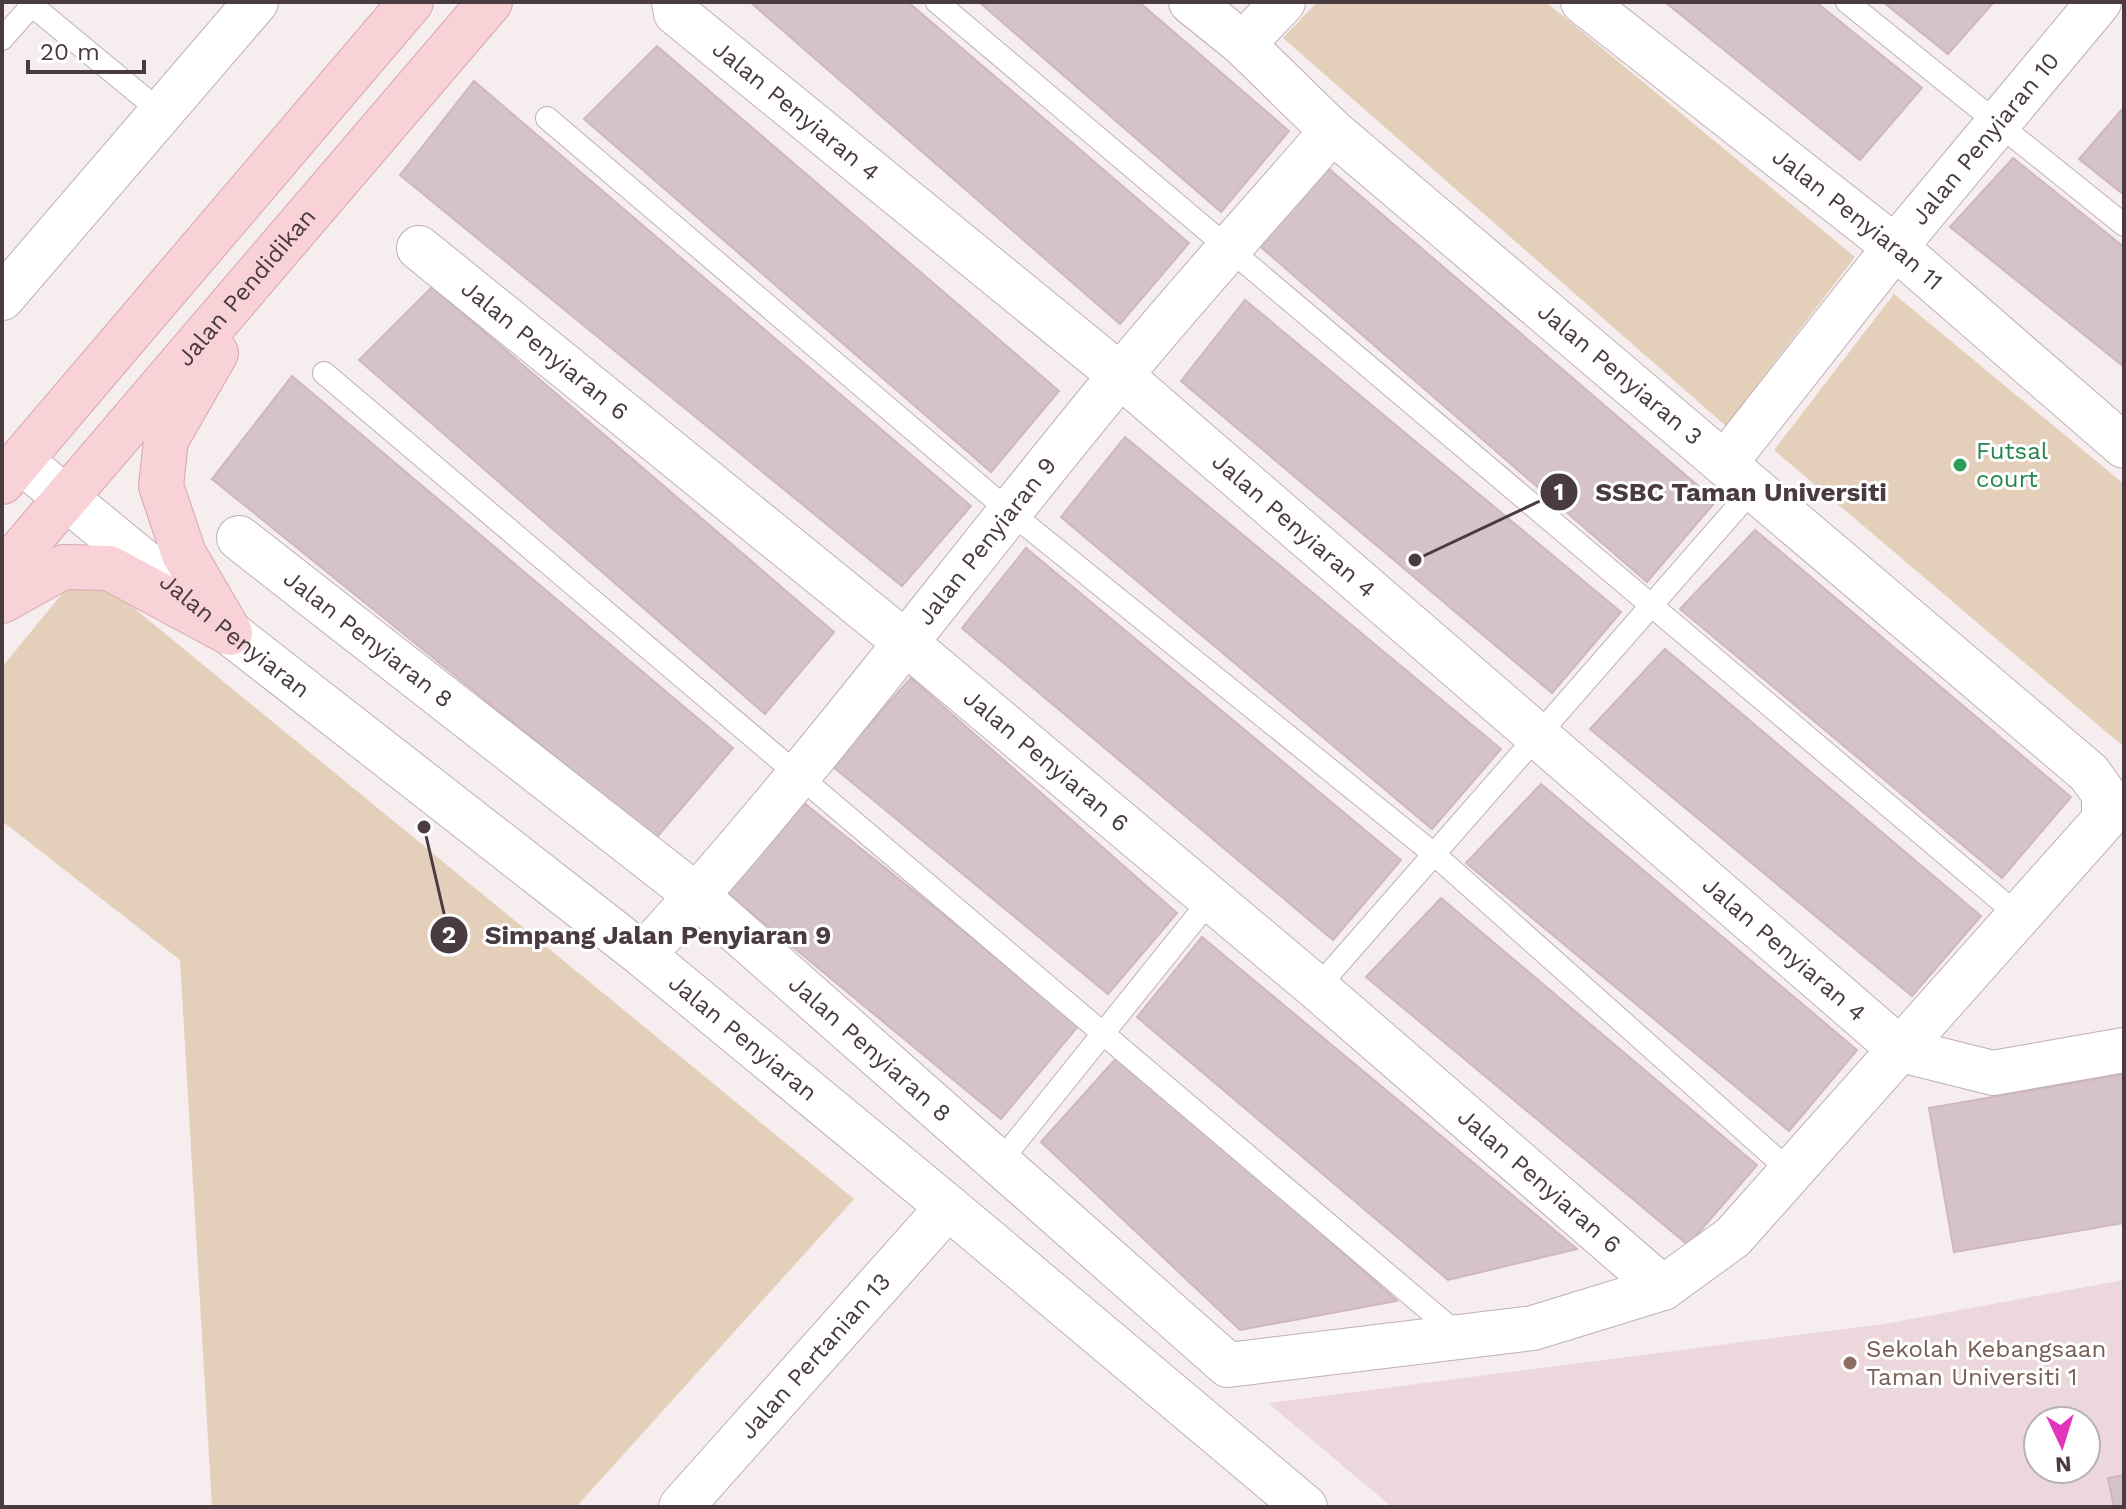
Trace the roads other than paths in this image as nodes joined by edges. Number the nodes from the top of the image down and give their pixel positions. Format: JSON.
{"nodes":[{"id":1,"x":256,"y":2,"type":"edge"},
{"id":2,"x":411,"y":2,"type":"edge"},
{"id":3,"x":490,"y":2,"type":"edge"},
{"id":4,"x":937,"y":2,"type":"edge"},
{"id":5,"x":1191,"y":2,"type":"edge"},
{"id":6,"x":1283,"y":2,"type":"edge"},
{"id":7,"x":1583,"y":2,"type":"edge"},
{"id":8,"x":1847,"y":2,"type":"edge"},
{"id":9,"x":2099,"y":2,"type":"edge"},
{"id":10,"x":2118,"y":2,"type":"edge"},
{"id":11,"x":32,"y":3,"type":"edge"},
{"id":12,"x":2124,"y":7,"type":"edge"},
{"id":13,"x":675,"y":8,"type":"edge"},
{"id":14,"x":2,"y":39,"type":"edge"},
{"id":15,"x":1243,"y":44,"type":"junction"},
{"id":16,"x":161,"y":112,"type":"junction"},
{"id":17,"x":547,"y":118,"type":"dead end"},
{"id":18,"x":1998,"y":124,"type":"junction"},
{"id":19,"x":1332,"y":131,"type":"junction"},
{"id":20,"x":2124,"y":225,"type":"edge"},
{"id":21,"x":1895,"y":247,"type":"junction"},
{"id":22,"x":419,"y":248,"type":"dead end"},
{"id":23,"x":1229,"y":249,"type":"junction"},
{"id":24,"x":268,"y":260,"type":"junction"},
{"id":25,"x":2,"y":298,"type":"edge"},
{"id":26,"x":324,"y":373,"type":"dead end"},
{"id":27,"x":1120,"y":375,"type":"junction"},
{"id":28,"x":2124,"y":446,"type":"edge"},
{"id":29,"x":11,"y":472,"type":"edge"},
{"id":30,"x":1740,"y":476,"type":"junction"},
{"id":31,"x":66,"y":499,"type":"junction"},
{"id":32,"x":1010,"y":512,"type":"junction"},
{"id":33,"x":239,"y":538,"type":"dead end"},
{"id":34,"x":2,"y":573,"type":"edge"},
{"id":35,"x":2,"y":601,"type":"edge"},
{"id":36,"x":1650,"y":607,"type":"junction"},
{"id":37,"x":230,"y":633,"type":"junction"},
{"id":38,"x":906,"y":643,"type":"junction"},
{"id":39,"x":1537,"y":735,"type":"junction"},
{"id":40,"x":797,"y":774,"type":"junction"},
{"id":41,"x":1434,"y":854,"type":"junction"},
{"id":42,"x":697,"y":896,"type":"junction"},
{"id":43,"x":1211,"y":899,"type":"junction"},
{"id":44,"x":2019,"y":916,"type":"junction"},
{"id":45,"x":643,"y":955,"type":"junction"},
{"id":46,"x":1317,"y":988,"type":"junction"},
{"id":47,"x":1102,"y":1033,"type":"junction"},
{"id":48,"x":1901,"y":1050,"type":"junction"},
{"id":49,"x":2124,"y":1050,"type":"edge"},
{"id":50,"x":999,"y":1163,"type":"junction"},
{"id":51,"x":1791,"y":1172,"type":"junction"},
{"id":52,"x":948,"y":1207,"type":"junction"},
{"id":53,"x":1663,"y":1288,"type":"junction"},
{"id":54,"x":1461,"y":1337,"type":"junction"},
{"id":55,"x":681,"y":1507,"type":"edge"},
{"id":56,"x":1305,"y":1507,"type":"edge"}],
"edges":[{"from":1,"to":16,"type":"street"},
{"from":2,"to":29,"type":"main road"},
{"from":3,"to":24,"type":"main road","name":"Jalan Pendidikan"},
{"from":4,"to":23,"type":"lane"},
{"from":5,"to":15,"type":"street","name":"Jalan Penyiaran 3"},
{"from":6,"to":15,"type":"street"},
{"from":7,"to":21,"type":"street","name":"Jalan Penyiaran 11"},
{"from":8,"to":18,"type":"lane"},
{"from":9,"to":18,"type":"street","name":"Jalan Penyiaran 10"},
{"from":10,"to":12,"type":"street"},
{"from":11,"to":14,"type":"lane"},
{"from":11,"to":16,"type":"lane"},
{"from":13,"to":27,"type":"street","name":"Jalan Penyiaran 4"},
{"from":15,"to":19,"type":"street","name":"Jalan Penyiaran 3"},
{"from":16,"to":25,"type":"street"},
{"from":17,"to":32,"type":"lane"},
{"from":18,"to":20,"type":"lane"},
{"from":18,"to":21,"type":"street","name":"Jalan Penyiaran 10"},
{"from":19,"to":23,"type":"street","name":"Jalan Penyiaran 9"},
{"from":19,"to":30,"type":"street","name":"Jalan Penyiaran 3"},
{"from":21,"to":28,"type":"street","name":"Jalan Penyiaran 11"},
{"from":21,"to":30,"type":"street","name":"Jalan Penyiaran 10"},
{"from":22,"to":38,"type":"street","name":"Jalan Penyiaran 6"},
{"from":23,"to":27,"type":"street","name":"Jalan Penyiaran 9"},
{"from":23,"to":36,"type":"lane"},
{"from":24,"to":31,"type":"main road","name":"Jalan Pendidikan"},
{"from":24,"to":37,"type":"main road"},
{"from":26,"to":40,"type":"lane"},
{"from":27,"to":32,"type":"street","name":"Jalan Penyiaran 9"},
{"from":27,"to":39,"type":"street","name":"Jalan Penyiaran 4"},
{"from":29,"to":31,"type":"street","name":"Jalan Penyiaran"},
{"from":30,"to":36,"type":"lane"},
{"from":30,"to":44,"type":"street","name":"Jalan Penyiaran 3"},
{"from":31,"to":34,"type":"main road","name":"Jalan Pendidikan"},
{"from":31,"to":37,"type":"street","name":"Jalan Penyiaran"},
{"from":32,"to":38,"type":"street","name":"Jalan Penyiaran 9"},
{"from":32,"to":41,"type":"lane"},
{"from":33,"to":42,"type":"street","name":"Jalan Penyiaran 8"},
{"from":35,"to":37,"type":"main road"},
{"from":36,"to":39,"type":"lane"},
{"from":36,"to":44,"type":"lane"},
{"from":37,"to":45,"type":"street","name":"Jalan Penyiaran"},
{"from":38,"to":40,"type":"street","name":"Jalan Penyiaran 9"},
{"from":38,"to":43,"type":"street","name":"Jalan Penyiaran 6"},
{"from":39,"to":41,"type":"lane"},
{"from":39,"to":48,"type":"street","name":"Jalan Penyiaran 4"},
{"from":40,"to":42,"type":"street","name":"Jalan Penyiaran 9"},
{"from":40,"to":47,"type":"lane"},
{"from":41,"to":46,"type":"lane"},
{"from":41,"to":51,"type":"lane"},
{"from":42,"to":45,"type":"street","name":"Jalan Penyiaran 9"},
{"from":42,"to":50,"type":"street","name":"Jalan Penyiaran 8"},
{"from":43,"to":46,"type":"street","name":"Jalan Penyiaran 6"},
{"from":43,"to":47,"type":"lane"},
{"from":44,"to":48,"type":"street"},
{"from":45,"to":52,"type":"street","name":"Jalan Penyiaran"},
{"from":46,"to":53,"type":"street","name":"Jalan Penyiaran 6"},
{"from":47,"to":50,"type":"lane"},
{"from":47,"to":54,"type":"lane"},
{"from":48,"to":49,"type":"street"},
{"from":48,"to":51,"type":"street"},
{"from":50,"to":54,"type":"street","name":"Jalan Penyiaran 8"},
{"from":51,"to":53,"type":"street"},
{"from":52,"to":55,"type":"street","name":"Jalan Pertanian 13"},
{"from":52,"to":56,"type":"street","name":"Jalan Penyiaran"},
{"from":53,"to":54,"type":"street"}]}
